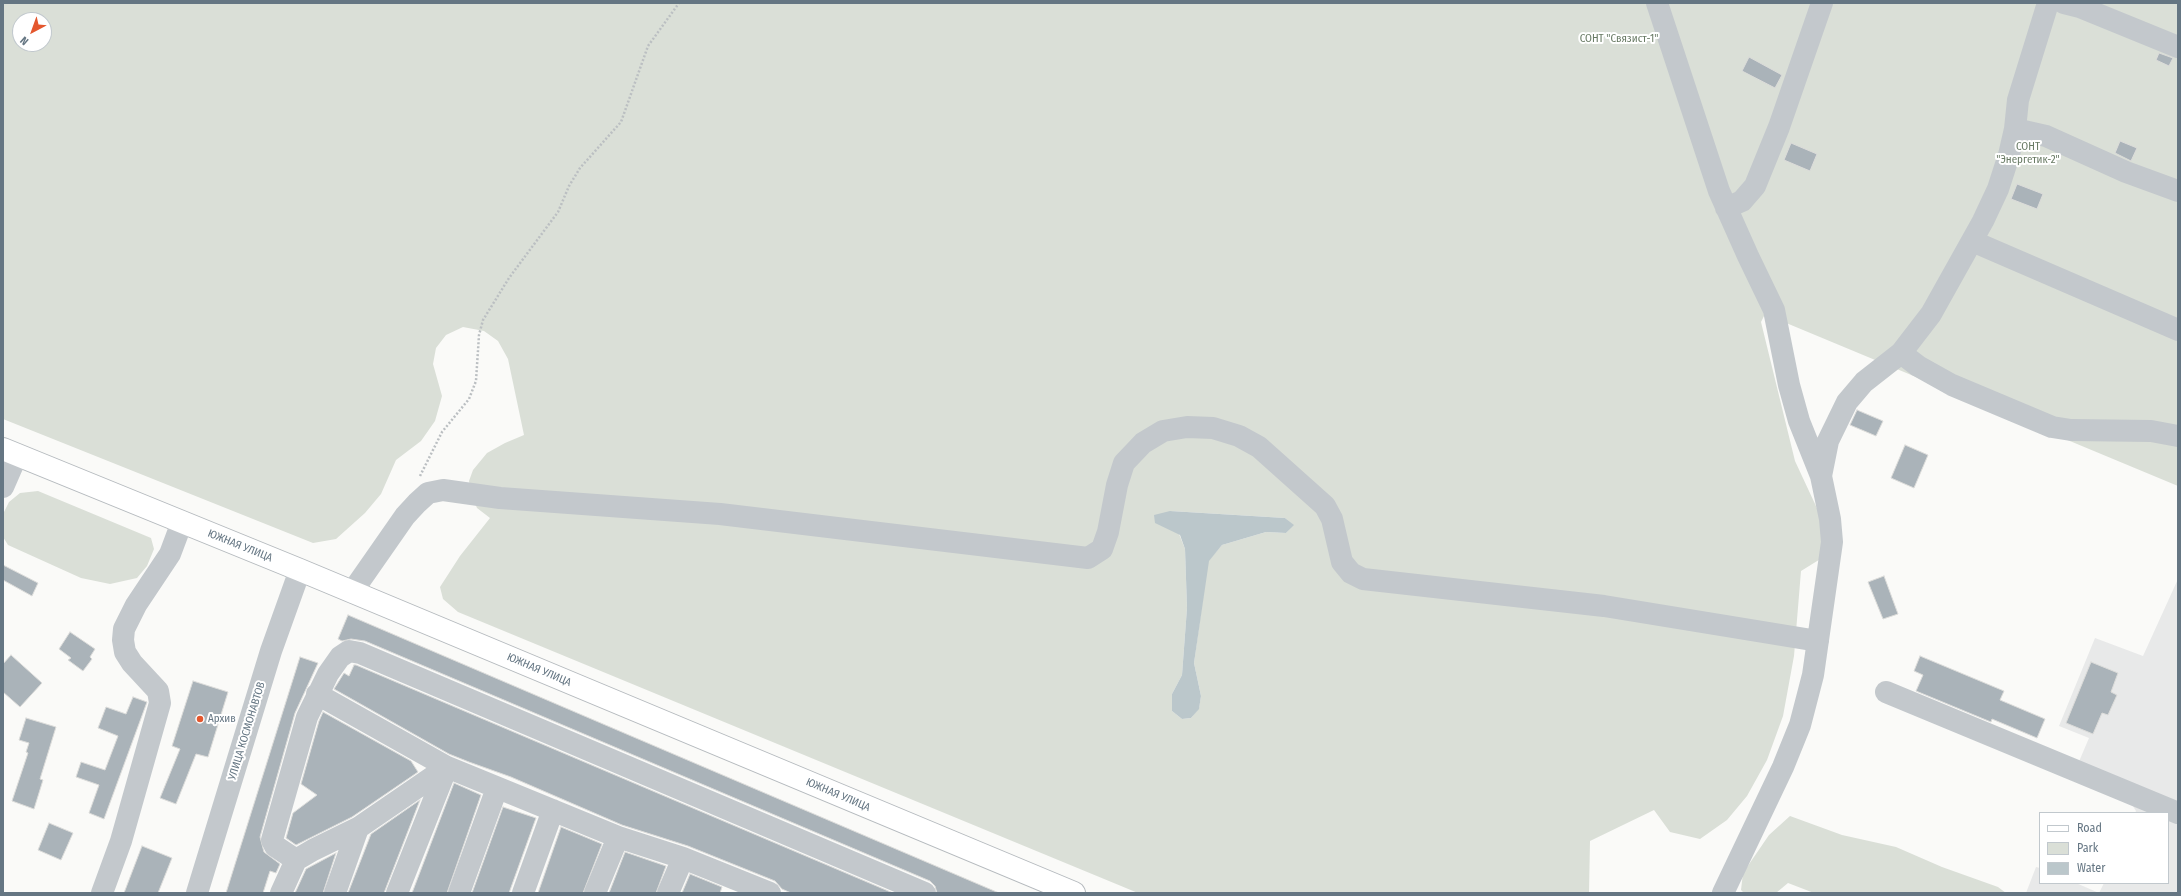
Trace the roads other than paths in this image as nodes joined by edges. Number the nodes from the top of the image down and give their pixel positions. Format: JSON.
{"nodes":[{"id":1,"x":1657,"y":3,"type":"edge"},
{"id":2,"x":1822,"y":3,"type":"edge"},
{"id":3,"x":2048,"y":3,"type":"edge"},
{"id":4,"x":2064,"y":3,"type":"edge"},
{"id":5,"x":2178,"y":47,"type":"edge"},
{"id":6,"x":2015,"y":129,"type":"junction"},
{"id":7,"x":2178,"y":191,"type":"edge"},
{"id":8,"x":1726,"y":208,"type":"junction"},
{"id":9,"x":1972,"y":241,"type":"junction"},
{"id":10,"x":2178,"y":330,"type":"edge"},
{"id":11,"x":1901,"y":353,"type":"junction"},
{"id":12,"x":2178,"y":436,"type":"edge"},
{"id":13,"x":10,"y":452,"type":"edge"},
{"id":14,"x":1821,"y":476,"type":"junction"},
{"id":15,"x":3,"y":487,"type":"edge"},
{"id":16,"x":182,"y":522,"type":"junction"},
{"id":17,"x":300,"y":570,"type":"junction"},
{"id":18,"x":352,"y":592,"type":"junction"},
{"id":19,"x":1818,"y":641,"type":"junction"},
{"id":20,"x":1886,"y":692,"type":"dead end"},
{"id":21,"x":317,"y":694,"type":"junction"},
{"id":22,"x":447,"y":767,"type":"junction"},
{"id":23,"x":497,"y":788,"type":"junction"},
{"id":24,"x":553,"y":810,"type":"junction"},
{"id":25,"x":2178,"y":813,"type":"edge"},
{"id":26,"x":358,"y":828,"type":"junction"},
{"id":27,"x":618,"y":837,"type":"junction"},
{"id":28,"x":683,"y":858,"type":"junction"},
{"id":29,"x":296,"y":860,"type":"junction"},
{"id":30,"x":739,"y":887,"type":"edge"},
{"id":31,"x":102,"y":893,"type":"edge"},
{"id":32,"x":197,"y":893,"type":"edge"},
{"id":33,"x":281,"y":893,"type":"edge"},
{"id":34,"x":335,"y":893,"type":"edge"},
{"id":35,"x":397,"y":893,"type":"edge"},
{"id":36,"x":459,"y":893,"type":"edge"},
{"id":37,"x":523,"y":893,"type":"edge"},
{"id":38,"x":595,"y":893,"type":"edge"},
{"id":39,"x":668,"y":893,"type":"edge"},
{"id":40,"x":770,"y":893,"type":"edge"},
{"id":41,"x":925,"y":893,"type":"edge"},
{"id":42,"x":1074,"y":893,"type":"edge"},
{"id":43,"x":1723,"y":893,"type":"edge"}],
"edges":[{"from":1,"to":8,"type":"street"},
{"from":2,"to":8,"type":"street"},
{"from":3,"to":6,"type":"street"},
{"from":4,"to":5,"type":"street"},
{"from":6,"to":7,"type":"street"},
{"from":6,"to":9,"type":"street"},
{"from":8,"to":14,"type":"street"},
{"from":9,"to":10,"type":"street"},
{"from":9,"to":11,"type":"street"},
{"from":11,"to":12,"type":"street"},
{"from":11,"to":14,"type":"street"},
{"from":13,"to":15,"type":"street"},
{"from":13,"to":16,"type":"main road","name":"ЮЖНАЯ УЛИЦА"},
{"from":14,"to":19,"type":"street"},
{"from":16,"to":17,"type":"main road","name":"ЮЖНАЯ УЛИЦА"},
{"from":16,"to":31,"type":"street"},
{"from":17,"to":18,"type":"main road","name":"ЮЖНАЯ УЛИЦА"},
{"from":17,"to":32,"type":"street","name":"УЛИЦА КОСМОНАВТОВ"},
{"from":18,"to":19,"type":"street"},
{"from":18,"to":42,"type":"main road","name":"ЮЖНАЯ УЛИЦА"},
{"from":19,"to":43,"type":"street"},
{"from":20,"to":25,"type":"street"},
{"from":21,"to":22,"type":"street"},
{"from":21,"to":29,"type":"street"},
{"from":21,"to":41,"type":"street"},
{"from":22,"to":23,"type":"street"},
{"from":22,"to":26,"type":"street"},
{"from":22,"to":35,"type":"street"},
{"from":23,"to":24,"type":"street"},
{"from":23,"to":36,"type":"street"},
{"from":24,"to":27,"type":"street"},
{"from":24,"to":37,"type":"street"},
{"from":26,"to":29,"type":"street"},
{"from":26,"to":34,"type":"street"},
{"from":27,"to":28,"type":"street"},
{"from":27,"to":38,"type":"street"},
{"from":28,"to":30,"type":"street"},
{"from":28,"to":39,"type":"street"},
{"from":29,"to":33,"type":"street"},
{"from":30,"to":40,"type":"street"}]}
